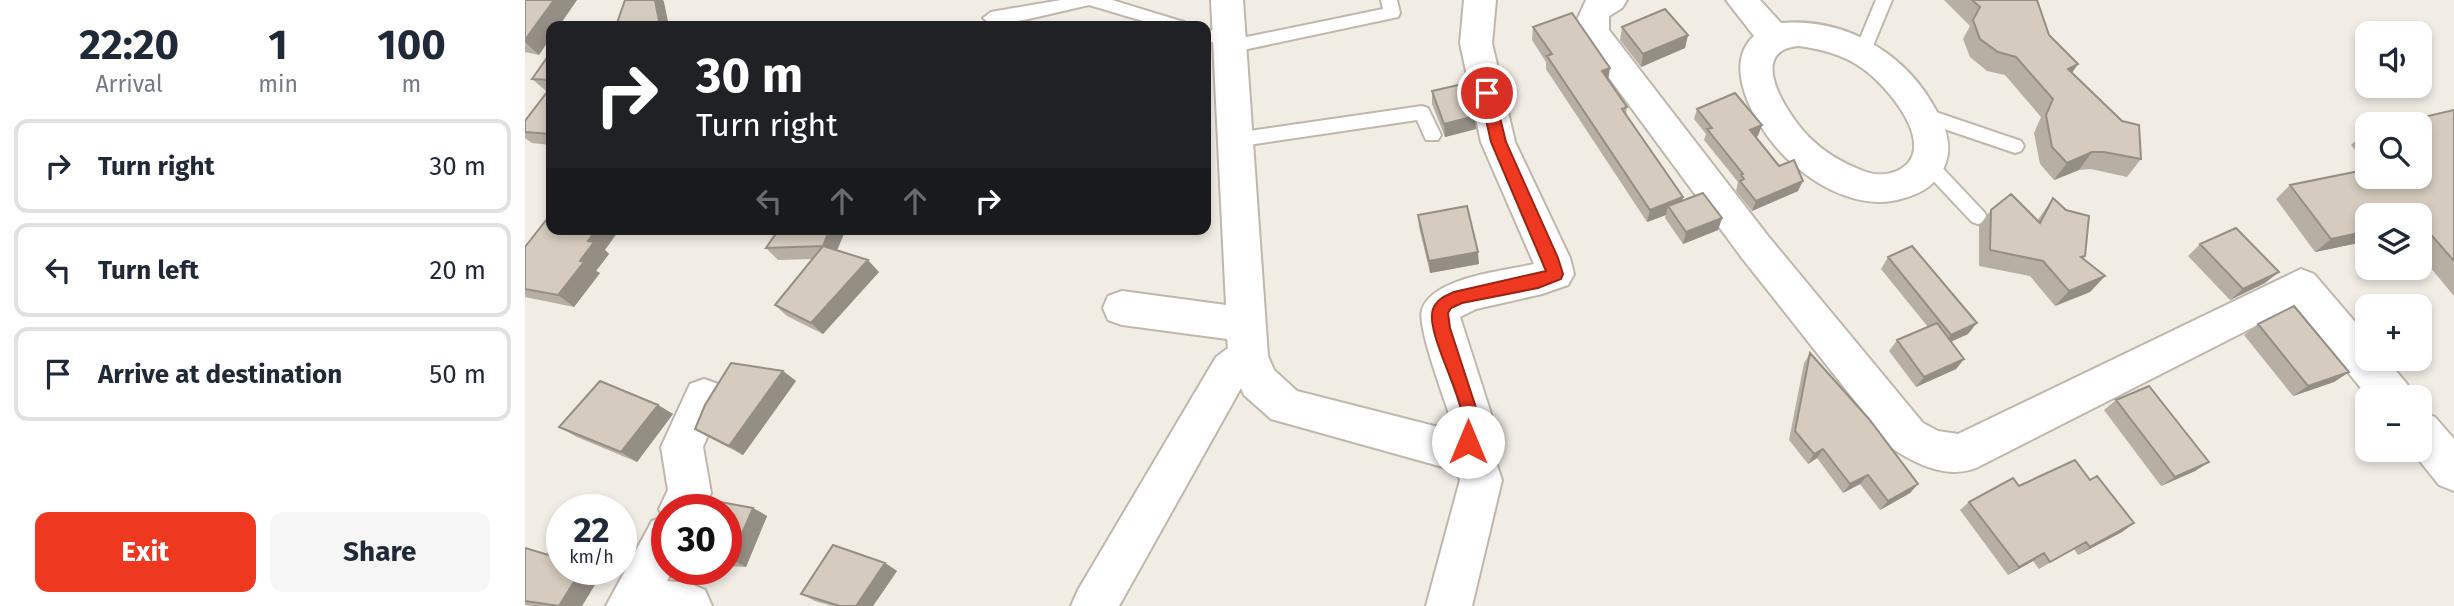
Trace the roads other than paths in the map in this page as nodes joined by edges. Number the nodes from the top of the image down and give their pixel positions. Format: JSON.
{"nodes":[{"id":1,"x":993,"y":0,"type":"edge"},
{"id":2,"x":1086,"y":0,"type":"edge"},
{"id":3,"x":1093,"y":0,"type":"edge"},
{"id":4,"x":1227,"y":0,"type":"edge"},
{"id":5,"x":1389,"y":0,"type":"edge"},
{"id":6,"x":1480,"y":0,"type":"edge"},
{"id":7,"x":1611,"y":0,"type":"edge"},
{"id":8,"x":1742,"y":0,"type":"edge"},
{"id":9,"x":1884,"y":0,"type":"edge"},
{"id":10,"x":991,"y":21,"type":"edge"},
{"id":11,"x":995,"y":21,"type":"edge"},
{"id":12,"x":1162,"y":21,"type":"edge"},
{"id":13,"x":1774,"y":37,"type":"junction"},
{"id":14,"x":1221,"y":40,"type":"edge"},
{"id":15,"x":1862,"y":53,"type":"junction"},
{"id":16,"x":1924,"y":115,"type":"junction"},
{"id":17,"x":1432,"y":135,"type":"dead end"},
{"id":18,"x":1235,"y":140,"type":"junction"},
{"id":19,"x":2015,"y":146,"type":"dead end"},
{"id":20,"x":1929,"y":165,"type":"junction"},
{"id":21,"x":1978,"y":217,"type":"dead end"},
{"id":22,"x":1122,"y":308,"type":"dead end"},
{"id":23,"x":1247,"y":340,"type":"junction"},
{"id":24,"x":2383,"y":385,"type":"edge"},
{"id":25,"x":703,"y":397,"type":"dead end"},
{"id":26,"x":1468,"y":442,"type":"junction"},
{"id":27,"x":2432,"y":444,"type":"edge"},
{"id":28,"x":2454,"y":471,"type":"edge"},
{"id":29,"x":689,"y":494,"type":"edge"},
{"id":30,"x":651,"y":566,"type":"edge"},
{"id":31,"x":631,"y":603,"type":"edge"},
{"id":32,"x":689,"y":606,"type":"edge"},
{"id":33,"x":1094,"y":606,"type":"edge"},
{"id":34,"x":1448,"y":606,"type":"edge"}],
"edges":[{"from":1,"to":10,"type":"lane"},
{"from":2,"to":11,"type":"lane"},
{"from":3,"to":12,"type":"lane"},
{"from":4,"to":14,"type":"street"},
{"from":5,"to":14,"type":"lane"},
{"from":6,"to":26,"type":"street"},
{"from":7,"to":24,"type":"street"},
{"from":8,"to":13,"type":"street"},
{"from":9,"to":15,"type":"lane"},
{"from":13,"to":15,"type":"street"},
{"from":13,"to":20,"type":"street"},
{"from":14,"to":18,"type":"street"},
{"from":15,"to":16,"type":"street"},
{"from":16,"to":19,"type":"lane"},
{"from":16,"to":20,"type":"street"},
{"from":17,"to":18,"type":"lane"},
{"from":18,"to":23,"type":"street"},
{"from":20,"to":21,"type":"lane"},
{"from":22,"to":23,"type":"street"},
{"from":23,"to":26,"type":"street"},
{"from":23,"to":33,"type":"street"},
{"from":25,"to":29,"type":"street"},
{"from":26,"to":34,"type":"street"},
{"from":27,"to":28,"type":"street"},
{"from":30,"to":31,"type":"street"},
{"from":31,"to":32,"type":"street"}]}
